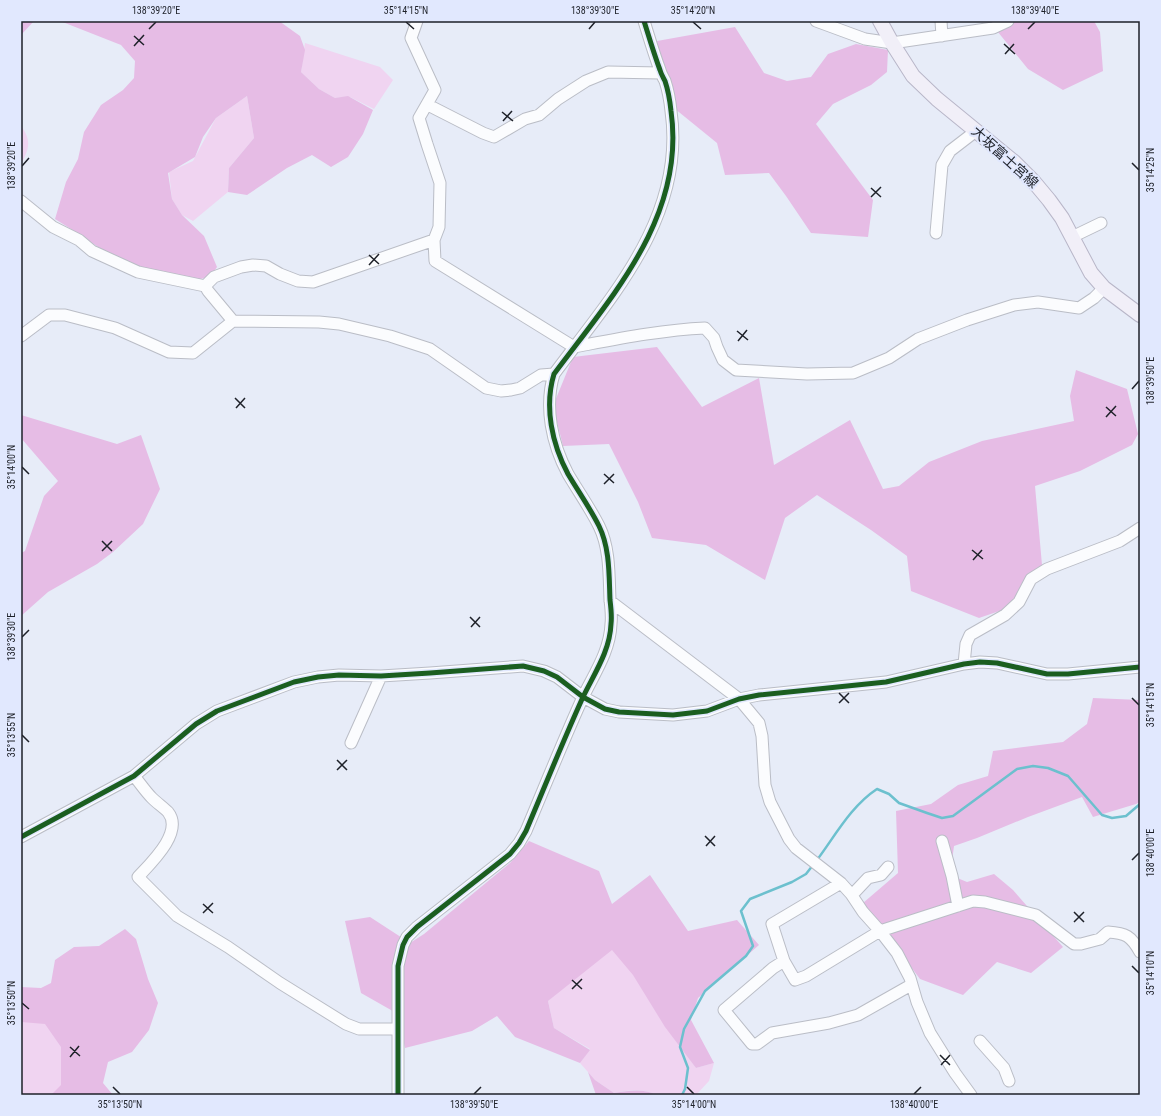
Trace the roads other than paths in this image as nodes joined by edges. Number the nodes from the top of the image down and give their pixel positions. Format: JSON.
{"nodes":[{"id":1,"x":417,"y":21,"type":"edge"},
{"id":2,"x":644,"y":21,"type":"edge"},
{"id":3,"x":816,"y":21,"type":"edge"},
{"id":4,"x":880,"y":21,"type":"edge"},
{"id":5,"x":941,"y":21,"type":"edge"},
{"id":6,"x":1008,"y":21,"type":"edge"},
{"id":7,"x":942,"y":36,"type":"junction"},
{"id":8,"x":892,"y":43,"type":"junction"},
{"id":9,"x":660,"y":72,"type":"junction"},
{"id":10,"x":428,"y":105,"type":"junction"},
{"id":11,"x":976,"y":131,"type":"junction"},
{"id":12,"x":21,"y":201,"type":"edge"},
{"id":13,"x":1101,"y":223,"type":"dead end"},
{"id":14,"x":936,"y":233,"type":"dead end"},
{"id":15,"x":1072,"y":237,"type":"junction"},
{"id":16,"x":434,"y":240,"type":"junction"},
{"id":17,"x":205,"y":286,"type":"junction"},
{"id":18,"x":1104,"y":288,"type":"junction"},
{"id":19,"x":1140,"y":315,"type":"edge"},
{"id":20,"x":233,"y":321,"type":"junction"},
{"id":21,"x":21,"y":336,"type":"edge"},
{"id":22,"x":574,"y":347,"type":"junction"},
{"id":23,"x":554,"y":374,"type":"junction"},
{"id":24,"x":1140,"y":528,"type":"edge"},
{"id":25,"x":610,"y":600,"type":"junction"},
{"id":26,"x":964,"y":664,"type":"junction"},
{"id":27,"x":1140,"y":667,"type":"edge"},
{"id":28,"x":381,"y":676,"type":"junction"},
{"id":29,"x":583,"y":697,"type":"junction"},
{"id":30,"x":739,"y":699,"type":"junction"},
{"id":31,"x":351,"y":743,"type":"dead end"},
{"id":32,"x":134,"y":776,"type":"junction"},
{"id":33,"x":21,"y":836,"type":"edge"},
{"id":34,"x":942,"y":841,"type":"dead end"},
{"id":35,"x":888,"y":867,"type":"dead end"},
{"id":36,"x":841,"y":883,"type":"junction"},
{"id":37,"x":852,"y":895,"type":"junction"},
{"id":38,"x":958,"y":906,"type":"junction"},
{"id":39,"x":880,"y":931,"type":"junction"},
{"id":40,"x":1140,"y":952,"type":"edge"},
{"id":41,"x":784,"y":961,"type":"junction"},
{"id":42,"x":911,"y":985,"type":"junction"},
{"id":43,"x":398,"y":1029,"type":"junction"},
{"id":44,"x":980,"y":1042,"type":"dead end"},
{"id":45,"x":1008,"y":1081,"type":"dead end"},
{"id":46,"x":398,"y":1095,"type":"edge"},
{"id":47,"x":971,"y":1095,"type":"edge"}],
"edges":[{"from":1,"to":10,"type":"street"},
{"from":2,"to":9,"type":"street"},
{"from":3,"to":8,"type":"street"},
{"from":4,"to":8,"type":"main road","name":"大坂富士宮線"},
{"from":5,"to":7,"type":"street"},
{"from":6,"to":7,"type":"street"},
{"from":7,"to":8,"type":"street"},
{"from":8,"to":11,"type":"main road","name":"大坂富士宮線"},
{"from":9,"to":10,"type":"street"},
{"from":9,"to":22,"type":"street"},
{"from":10,"to":16,"type":"street"},
{"from":11,"to":14,"type":"street"},
{"from":11,"to":15,"type":"main road","name":"大坂富士宮線"},
{"from":12,"to":17,"type":"street"},
{"from":13,"to":15,"type":"street"},
{"from":15,"to":18,"type":"main road","name":"大坂富士宮線"},
{"from":16,"to":17,"type":"street"},
{"from":16,"to":22,"type":"street"},
{"from":17,"to":20,"type":"street"},
{"from":18,"to":19,"type":"main road","name":"大坂富士宮線"},
{"from":18,"to":22,"type":"street"},
{"from":20,"to":21,"type":"street"},
{"from":20,"to":23,"type":"street"},
{"from":22,"to":23,"type":"street"},
{"from":23,"to":25,"type":"street"},
{"from":24,"to":26,"type":"street"},
{"from":25,"to":29,"type":"street"},
{"from":25,"to":30,"type":"street"},
{"from":26,"to":27,"type":"street"},
{"from":26,"to":30,"type":"street"},
{"from":28,"to":29,"type":"street"},
{"from":28,"to":31,"type":"street"},
{"from":28,"to":32,"type":"street"},
{"from":29,"to":30,"type":"street"},
{"from":29,"to":43,"type":"street"},
{"from":30,"to":36,"type":"street"},
{"from":32,"to":33,"type":"street"},
{"from":32,"to":43,"type":"street"},
{"from":34,"to":38,"type":"street"},
{"from":35,"to":37,"type":"street"},
{"from":36,"to":37,"type":"street"},
{"from":36,"to":41,"type":"street"},
{"from":37,"to":39,"type":"street"},
{"from":38,"to":39,"type":"street"},
{"from":38,"to":40,"type":"street"},
{"from":39,"to":41,"type":"street"},
{"from":39,"to":42,"type":"street"},
{"from":41,"to":42,"type":"street"},
{"from":42,"to":47,"type":"street"},
{"from":43,"to":46,"type":"street"},
{"from":44,"to":45,"type":"street"}]}
